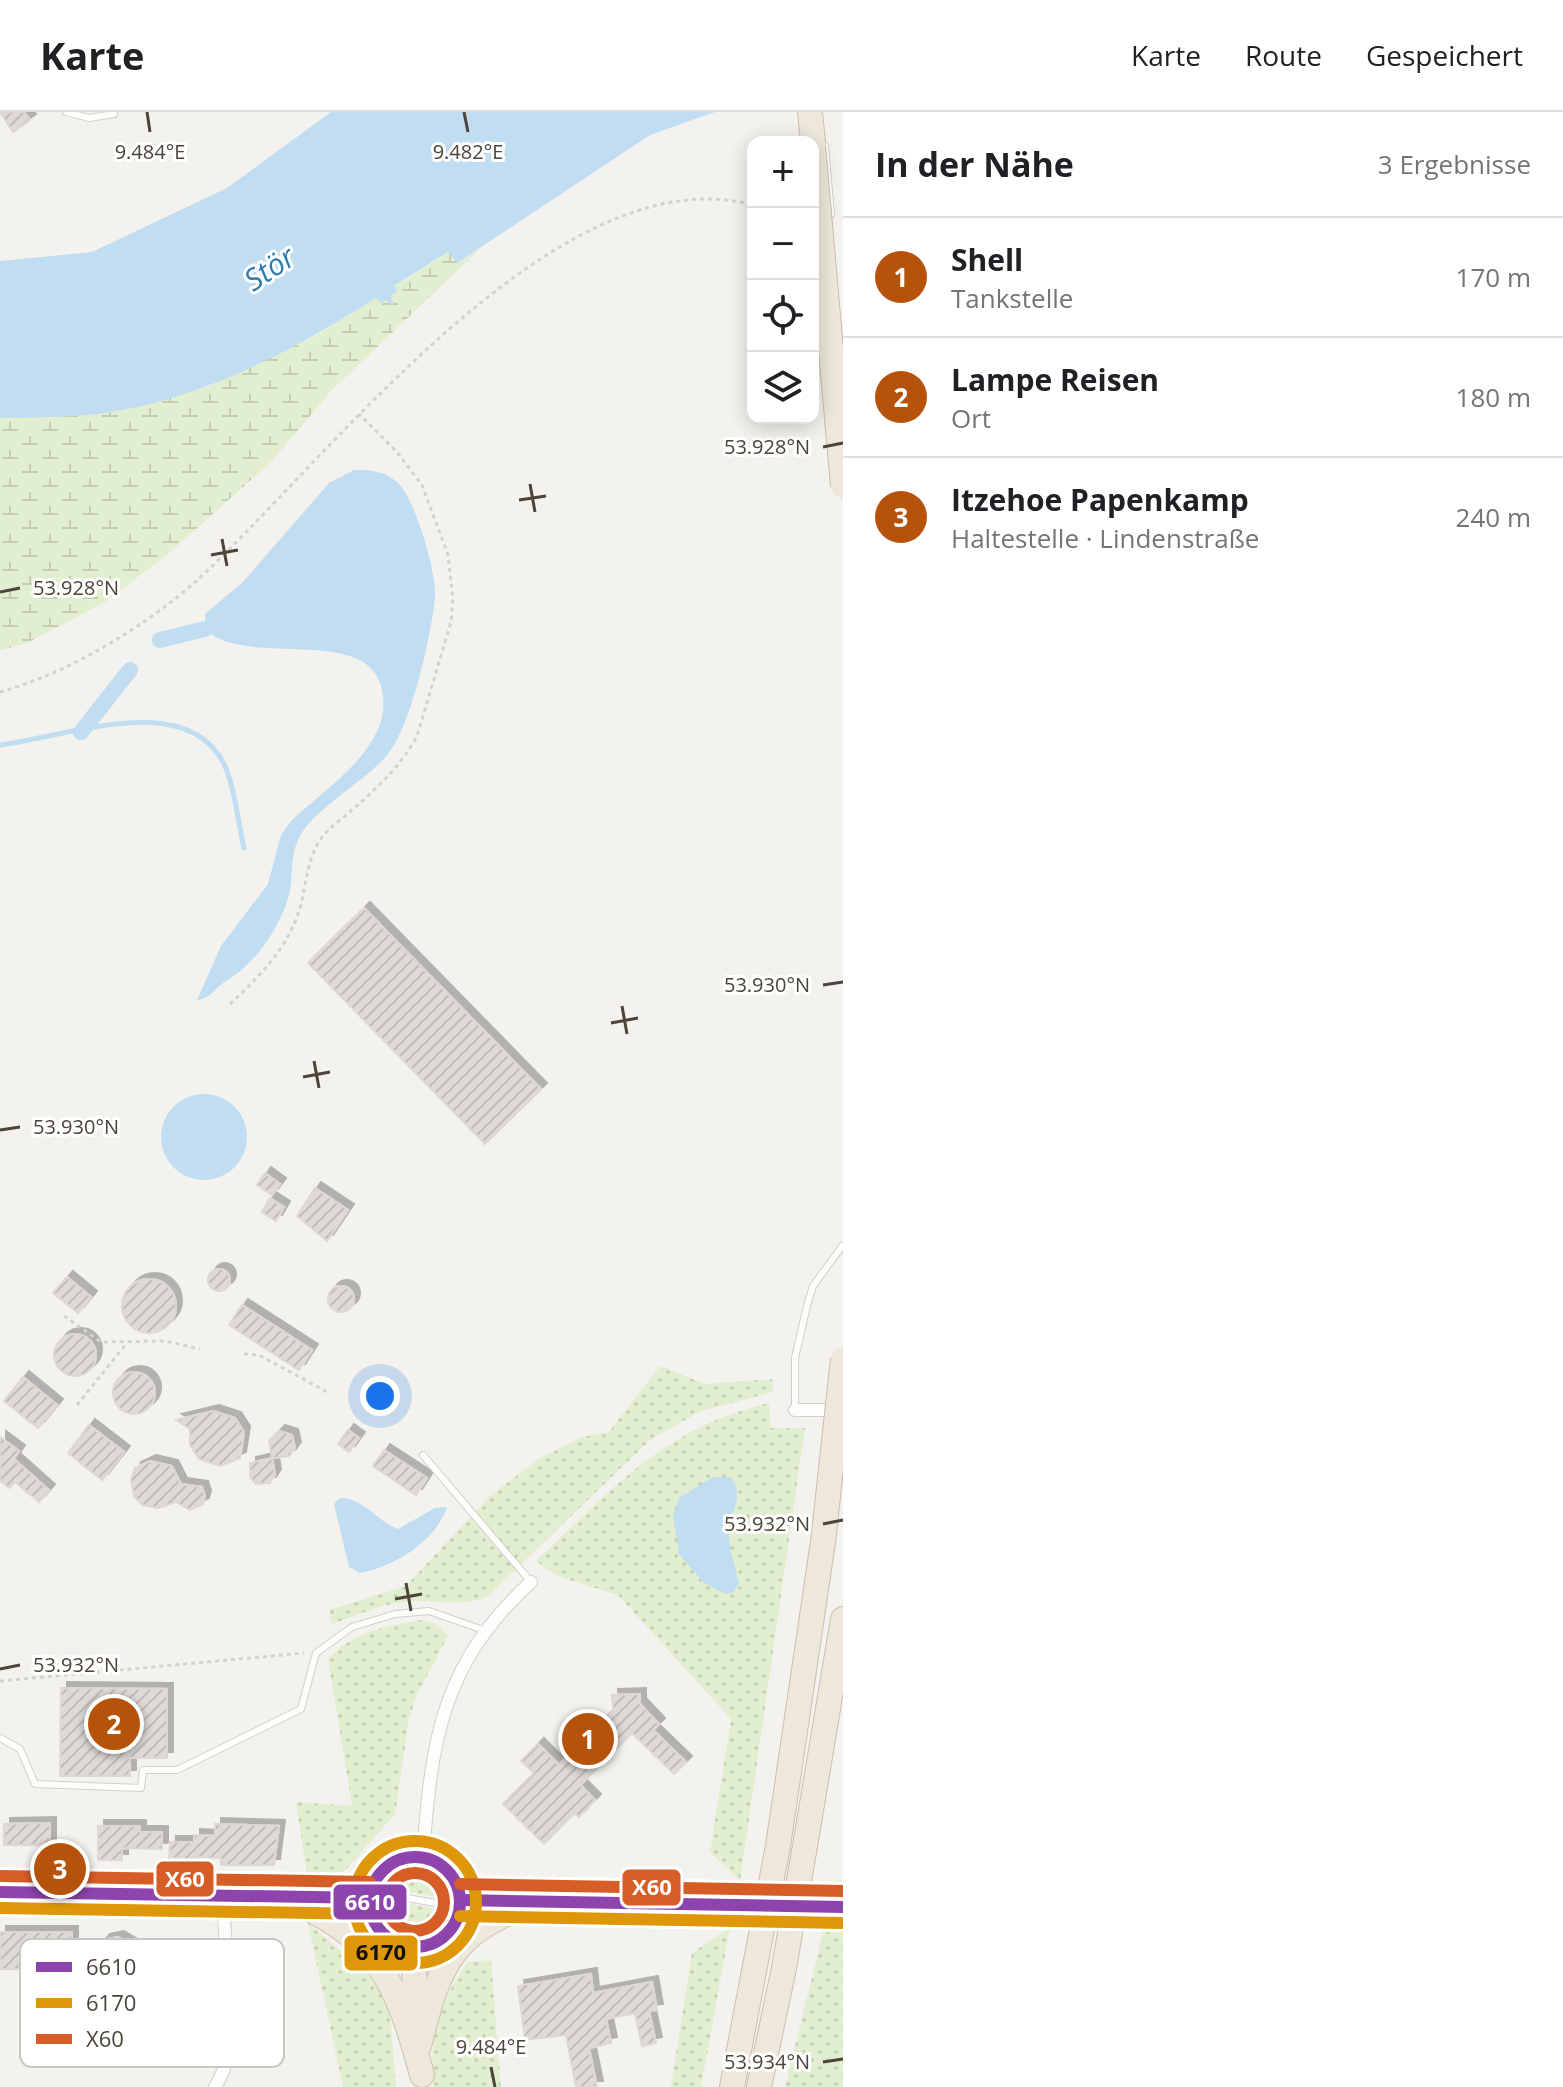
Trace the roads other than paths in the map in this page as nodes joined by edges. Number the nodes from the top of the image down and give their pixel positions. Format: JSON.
{"nodes":[{"id":1,"x":66,"y":112,"type":"edge"},
{"id":2,"x":810,"y":112,"type":"edge"},
{"id":3,"x":114,"y":114,"type":"dead end"},
{"id":4,"x":815,"y":136,"type":"edge"},
{"id":5,"x":819,"y":156,"type":"edge"},
{"id":6,"x":819,"y":171,"type":"edge"},
{"id":7,"x":832,"y":225,"type":"dead end"},
{"id":8,"x":843,"y":486,"type":"edge"},
{"id":9,"x":843,"y":1245,"type":"edge"},
{"id":10,"x":843,"y":1359,"type":"edge"},
{"id":11,"x":795,"y":1410,"type":"joint"},
{"id":12,"x":843,"y":1410,"type":"edge"},
{"id":13,"x":423,"y":1455,"type":"dead end"},
{"id":14,"x":531,"y":1582,"type":"joint"},
{"id":15,"x":843,"y":1619,"type":"edge"},
{"id":16,"x":486,"y":1631,"type":"junction"},
{"id":17,"x":0,"y":1738,"type":"edge"},
{"id":18,"x":423,"y":1857,"type":"junction"},
{"id":19,"x":0,"y":1892,"type":"edge"},
{"id":20,"x":370,"y":1895,"type":"junction"},
{"id":21,"x":546,"y":1899,"type":"junction"},
{"id":22,"x":460,"y":1903,"type":"junction"},
{"id":23,"x":223,"y":1906,"type":"junction"},
{"id":24,"x":843,"y":1907,"type":"edge"},
{"id":25,"x":288,"y":1908,"type":"junction"},
{"id":26,"x":225,"y":1939,"type":"edge"},
{"id":27,"x":413,"y":1947,"type":"junction"},
{"id":28,"x":419,"y":2046,"type":"junction"},
{"id":29,"x":225,"y":2067,"type":"edge"},
{"id":30,"x":763,"y":2080,"type":"edge"},
{"id":31,"x":422,"y":2081,"type":"edge"},
{"id":32,"x":215,"y":2087,"type":"edge"},
{"id":33,"x":732,"y":2087,"type":"edge"}],
"edges":[{"from":1,"to":3,"type":"lane"},
{"from":2,"to":4,"type":"highway"},
{"from":5,"to":7,"type":"lane"},
{"from":6,"to":8,"type":"highway","bridge":true},
{"from":9,"to":11,"type":"lane"},
{"from":10,"to":33,"type":"highway","bridge":true},
{"from":11,"to":12,"type":"street"},
{"from":13,"to":14,"type":"lane"},
{"from":14,"to":16,"type":"street"},
{"from":15,"to":30,"type":"highway","bridge":true},
{"from":16,"to":17,"type":"lane"},
{"from":16,"to":18,"type":"street"},
{"from":18,"to":20,"type":"main road"},
{"from":18,"to":22,"type":"main road"},
{"from":19,"to":23,"type":"main road"},
{"from":20,"to":22,"type":"lane"},
{"from":20,"to":25,"type":"main road"},
{"from":20,"to":27,"type":"main road"},
{"from":21,"to":22,"type":"main road"},
{"from":21,"to":24,"type":"main road"},
{"from":21,"to":28,"type":"highway"},
{"from":22,"to":27,"type":"main road"},
{"from":23,"to":25,"type":"main road"},
{"from":23,"to":26,"type":"street"},
{"from":25,"to":31,"type":"highway"},
{"from":27,"to":28,"type":"highway"},
{"from":28,"to":31,"type":"highway"},
{"from":29,"to":32,"type":"street"}]}
